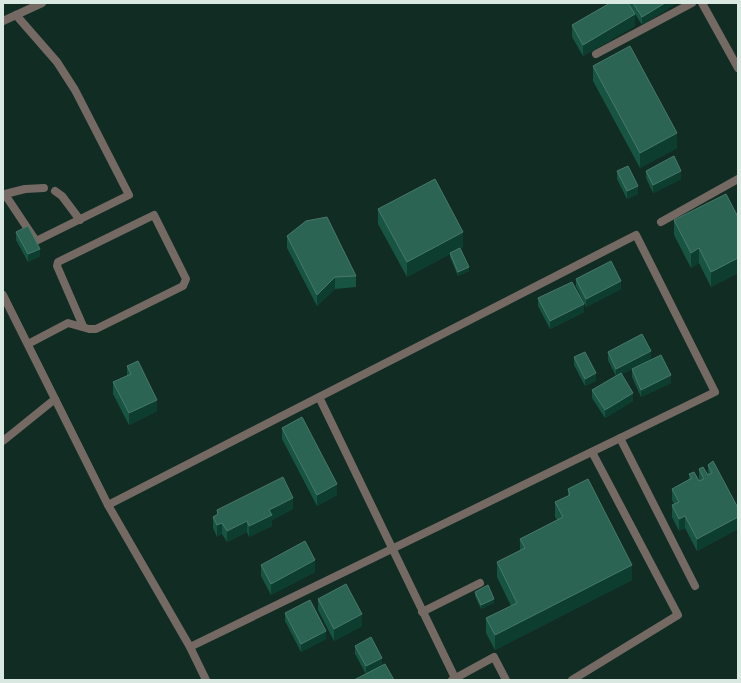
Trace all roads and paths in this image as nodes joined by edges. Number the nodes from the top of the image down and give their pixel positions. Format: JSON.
{"nodes":[{"id":1,"x":42,"y":3,"type":"edge"},
{"id":2,"x":692,"y":3,"type":"edge"},
{"id":3,"x":702,"y":3,"type":"edge"},
{"id":4,"x":16,"y":15,"type":"junction"},
{"id":5,"x":3,"y":22,"type":"edge"},
{"id":6,"x":596,"y":54,"type":"dead end"},
{"id":7,"x":738,"y":68,"type":"edge"},
{"id":8,"x":738,"y":179,"type":"edge"},
{"id":9,"x":44,"y":188,"type":"dead end"},
{"id":10,"x":55,"y":191,"type":"dead end"},
{"id":11,"x":4,"y":194,"type":"edge"},
{"id":12,"x":80,"y":220,"type":"junction"},
{"id":13,"x":662,"y":222,"type":"dead end"},
{"id":14,"x":3,"y":295,"type":"edge"},
{"id":15,"x":82,"y":326,"type":"junction"},
{"id":16,"x":28,"y":344,"type":"junction"},
{"id":17,"x":319,"y":397,"type":"junction"},
{"id":18,"x":55,"y":399,"type":"junction"},
{"id":19,"x":620,"y":438,"type":"junction"},
{"id":20,"x":3,"y":441,"type":"edge"},
{"id":21,"x":592,"y":452,"type":"junction"},
{"id":22,"x":108,"y":505,"type":"junction"},
{"id":23,"x":392,"y":549,"type":"junction"},
{"id":24,"x":480,"y":583,"type":"dead end"},
{"id":25,"x":694,"y":586,"type":"dead end"},
{"id":26,"x":422,"y":612,"type":"junction"},
{"id":27,"x":190,"y":648,"type":"junction"},
{"id":28,"x":454,"y":679,"type":"edge"},
{"id":29,"x":206,"y":680,"type":"edge"},
{"id":30,"x":506,"y":680,"type":"edge"},
{"id":31,"x":572,"y":680,"type":"edge"}],
"edges":[{"from":1,"to":4,"type":"street"},
{"from":2,"to":6,"type":"street"},
{"from":3,"to":7,"type":"street"},
{"from":4,"to":5,"type":"street"},
{"from":4,"to":12,"type":"street"},
{"from":8,"to":13,"type":"street"},
{"from":9,"to":11,"type":"street"},
{"from":10,"to":12,"type":"street"},
{"from":11,"to":12,"type":"street"},
{"from":14,"to":16,"type":"street"},
{"from":15,"to":15,"type":"street"},
{"from":15,"to":16,"type":"street"},
{"from":16,"to":18,"type":"street"},
{"from":17,"to":19,"type":"street"},
{"from":17,"to":22,"type":"street"},
{"from":17,"to":23,"type":"street"},
{"from":18,"to":20,"type":"street"},
{"from":18,"to":22,"type":"street"},
{"from":19,"to":21,"type":"street"},
{"from":19,"to":25,"type":"street"},
{"from":21,"to":23,"type":"street"},
{"from":21,"to":31,"type":"street"},
{"from":22,"to":27,"type":"street"},
{"from":23,"to":26,"type":"street"},
{"from":23,"to":27,"type":"street"},
{"from":24,"to":26,"type":"street"},
{"from":26,"to":28,"type":"street"},
{"from":27,"to":29,"type":"street"},
{"from":28,"to":30,"type":"street"}]}
